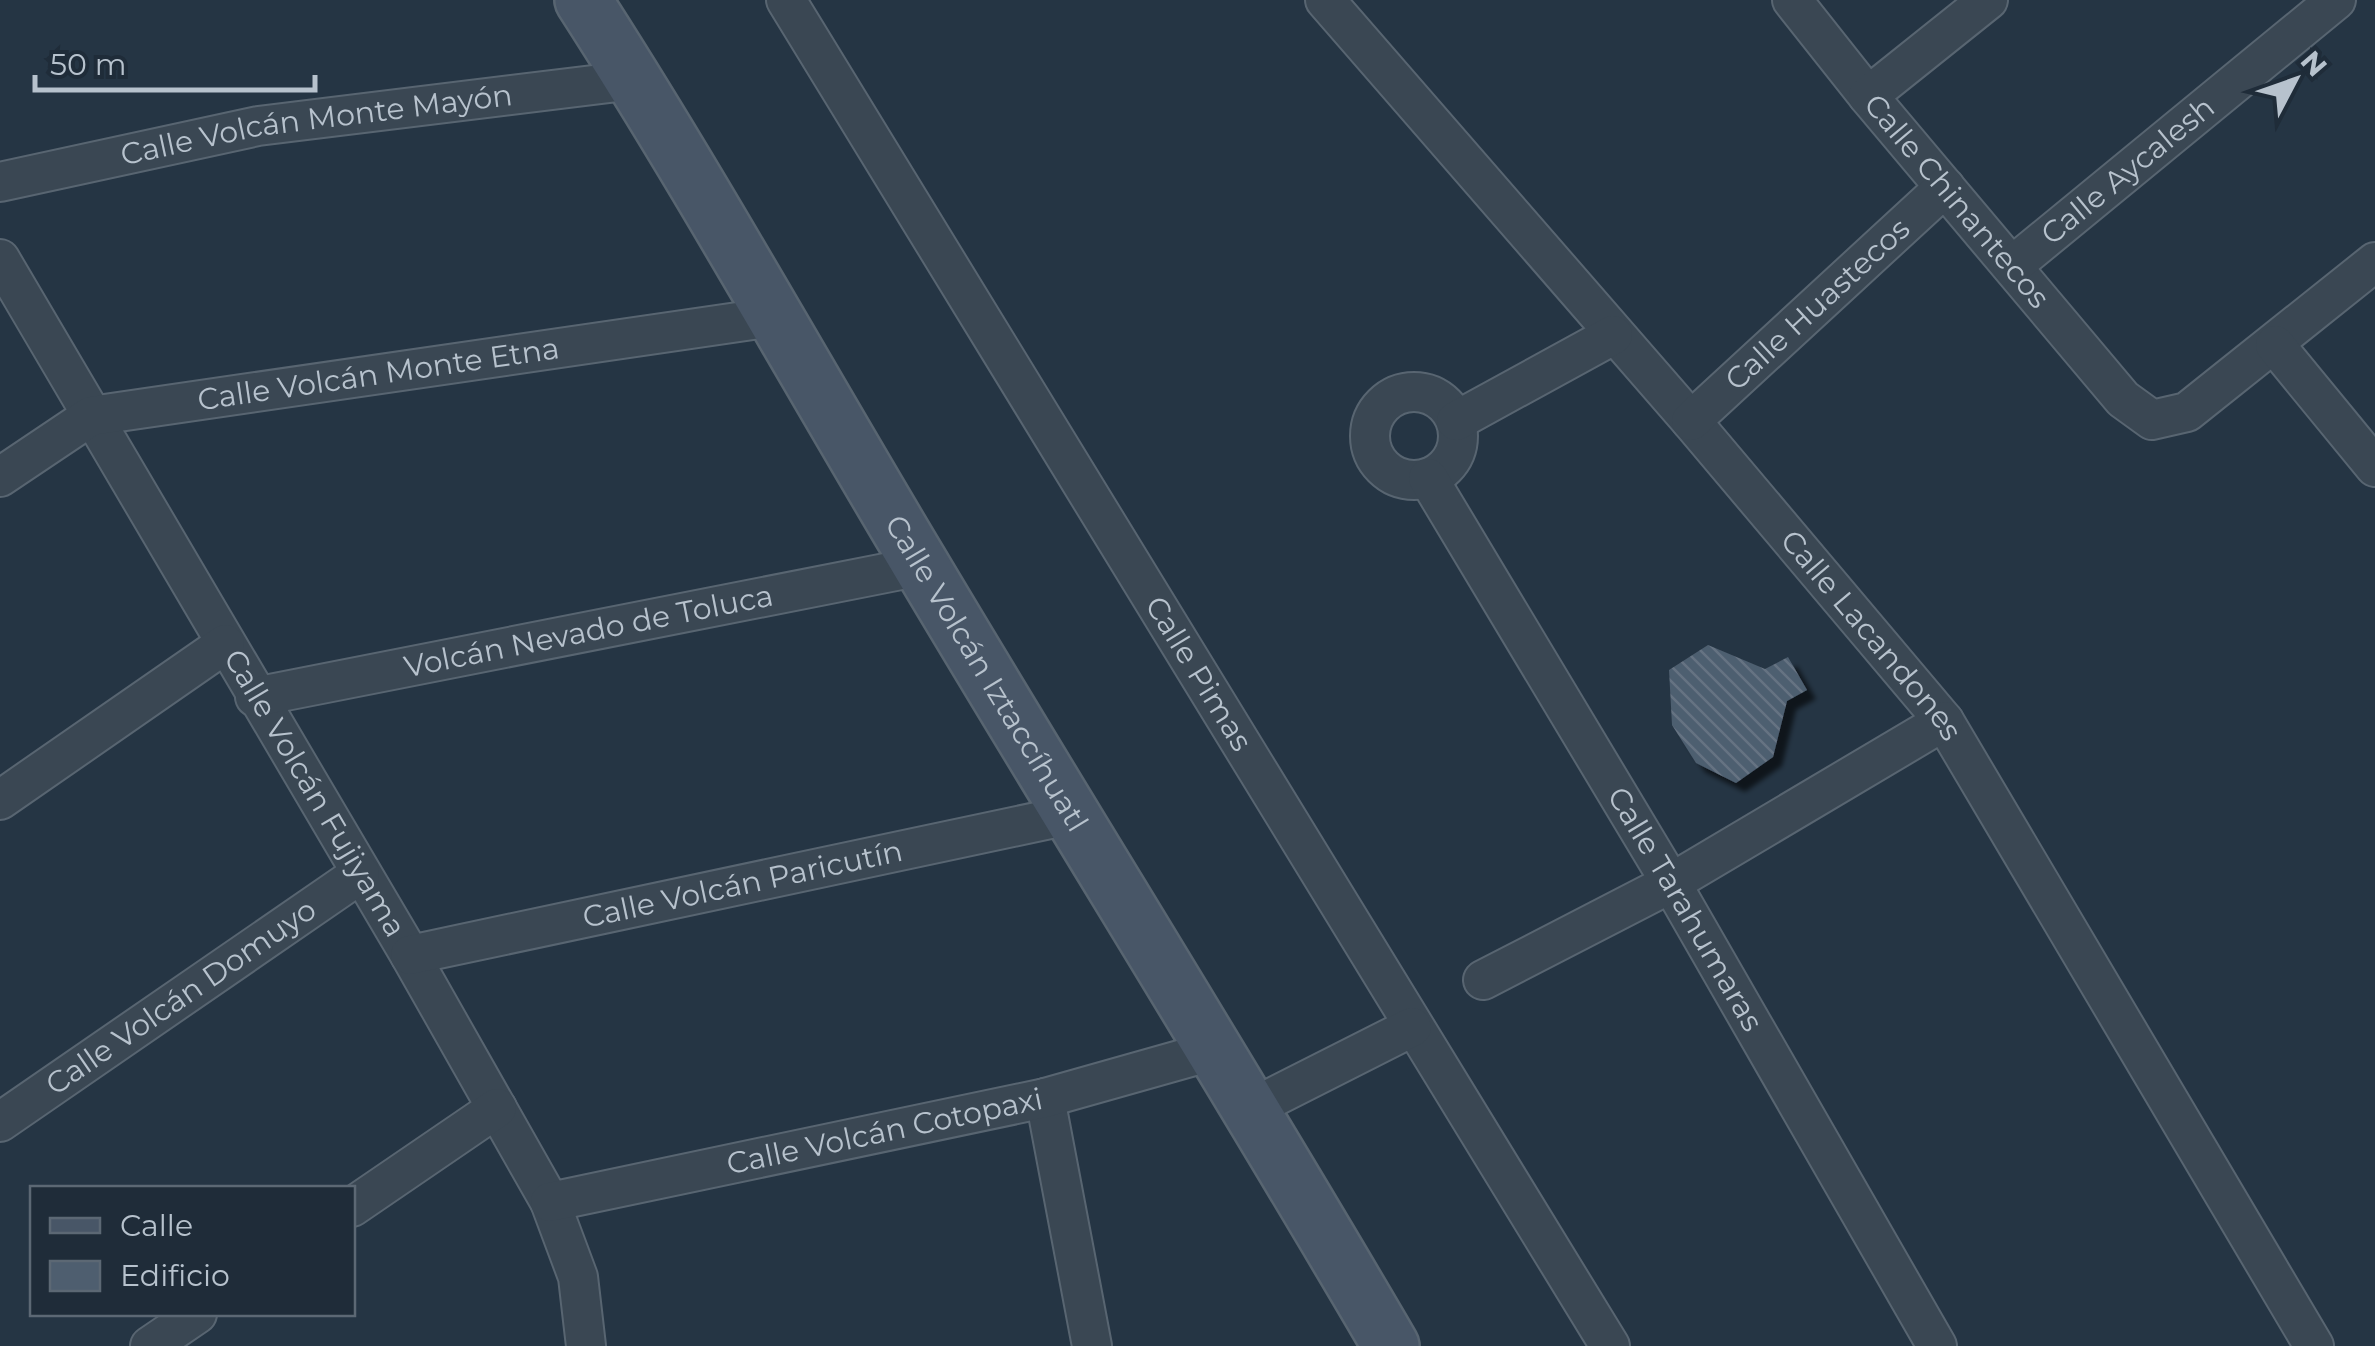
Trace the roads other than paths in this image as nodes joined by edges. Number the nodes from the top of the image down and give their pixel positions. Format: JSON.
{"nodes":[{"id":1,"x":583,"y":0,"type":"edge"},
{"id":2,"x":786,"y":0,"type":"edge"},
{"id":3,"x":1324,"y":0,"type":"edge"},
{"id":4,"x":1792,"y":0,"type":"edge"},
{"id":5,"x":1988,"y":0,"type":"edge"},
{"id":6,"x":2336,"y":0,"type":"edge"},
{"id":7,"x":634,"y":80,"type":"junction"},
{"id":8,"x":1868,"y":96,"type":"junction"},
{"id":9,"x":0,"y":182,"type":"edge"},
{"id":10,"x":1945,"y":187,"type":"junction"},
{"id":11,"x":0,"y":259,"type":"edge"},
{"id":12,"x":2375,"y":262,"type":"edge"},
{"id":13,"x":2012,"y":266,"type":"junction"},
{"id":14,"x":774,"y":318,"type":"junction"},
{"id":15,"x":1613,"y":335,"type":"junction"},
{"id":16,"x":2276,"y":345,"type":"junction"},
{"id":17,"x":91,"y":416,"type":"junction"},
{"id":18,"x":1456,"y":421,"type":"junction"},
{"id":19,"x":1691,"y":421,"type":"junction"},
{"id":20,"x":2375,"y":468,"type":"edge"},
{"id":21,"x":0,"y":478,"type":"edge"},
{"id":22,"x":1428,"y":478,"type":"junction"},
{"id":23,"x":922,"y":566,"type":"junction"},
{"id":24,"x":225,"y":644,"type":"junction"},
{"id":25,"x":255,"y":696,"type":"junction"},
{"id":26,"x":1944,"y":721,"type":"junction"},
{"id":27,"x":0,"y":800,"type":"edge"},
{"id":28,"x":1074,"y":814,"type":"junction"},
{"id":29,"x":360,"y":874,"type":"junction"},
{"id":30,"x":1671,"y":884,"type":"junction"},
{"id":31,"x":410,"y":956,"type":"junction"},
{"id":32,"x":1482,"y":980,"type":"dead end"},
{"id":33,"x":1412,"y":1026,"type":"junction"},
{"id":34,"x":1215,"y":1050,"type":"junction"},
{"id":35,"x":1045,"y":1098,"type":"junction"},
{"id":36,"x":496,"y":1108,"type":"junction"},
{"id":37,"x":1252,"y":1108,"type":"junction"},
{"id":38,"x":0,"y":1122,"type":"edge"},
{"id":39,"x":550,"y":1202,"type":"junction"},
{"id":40,"x":355,"y":1205,"type":"edge"},
{"id":41,"x":195,"y":1316,"type":"edge"},
{"id":42,"x":150,"y":1346,"type":"edge"},
{"id":43,"x":586,"y":1346,"type":"edge"},
{"id":44,"x":1092,"y":1346,"type":"edge"},
{"id":45,"x":1391,"y":1346,"type":"edge"},
{"id":46,"x":1610,"y":1346,"type":"edge"},
{"id":47,"x":1937,"y":1346,"type":"edge"},
{"id":48,"x":2314,"y":1346,"type":"edge"}],
"edges":[{"from":1,"to":7,"type":"street","name":"Calle Volcán Iztaccíhuatl"},
{"from":2,"to":33,"type":"street","name":"Calle Pimas"},
{"from":3,"to":15,"type":"street","name":"Calle Lacandones"},
{"from":4,"to":8,"type":"street","name":"Calle Chinantecos"},
{"from":5,"to":8,"type":"street"},
{"from":6,"to":13,"type":"street","name":"Calle Aycalesh"},
{"from":7,"to":9,"type":"street","name":"Calle Volcán Monte Mayón"},
{"from":7,"to":14,"type":"street","name":"Calle Volcán Iztaccíhuatl"},
{"from":8,"to":10,"type":"street","name":"Calle Chinantecos"},
{"from":10,"to":13,"type":"street","name":"Calle Chinantecos"},
{"from":10,"to":19,"type":"street","name":"Calle Huastecos"},
{"from":11,"to":17,"type":"street","name":"Calle Volcán Fujiyama"},
{"from":12,"to":16,"type":"street"},
{"from":13,"to":16,"type":"street","name":"Calle Chinantecos"},
{"from":14,"to":17,"type":"street","name":"Calle Volcán Monte Etna"},
{"from":14,"to":23,"type":"street","name":"Calle Volcán Iztaccíhuatl"},
{"from":15,"to":18,"type":"street"},
{"from":15,"to":19,"type":"street","name":"Calle Lacandones"},
{"from":16,"to":20,"type":"street"},
{"from":17,"to":21,"type":"street","name":"Calle Volcán Monte Etna"},
{"from":17,"to":24,"type":"street","name":"Calle Volcán Fujiyama"},
{"from":18,"to":22,"type":"street"},
{"from":18,"to":22,"type":"street"},
{"from":19,"to":26,"type":"street","name":"Calle Lacandones"},
{"from":22,"to":30,"type":"street","name":"Calle Tarahumaras"},
{"from":23,"to":25,"type":"street","name":"Volcán Nevado de Toluca"},
{"from":23,"to":28,"type":"street","name":"Calle Volcán Iztaccíhuatl"},
{"from":24,"to":25,"type":"street","name":"Calle Volcán Fujiyama"},
{"from":24,"to":27,"type":"street"},
{"from":25,"to":29,"type":"street","name":"Calle Volcán Fujiyama"},
{"from":26,"to":30,"type":"street"},
{"from":26,"to":48,"type":"street","name":"Calle Lacandones"},
{"from":28,"to":31,"type":"street","name":"Calle Volcán Paricutín"},
{"from":28,"to":34,"type":"street","name":"Calle Volcán Iztaccíhuatl"},
{"from":29,"to":31,"type":"street","name":"Calle Volcán Fujiyama"},
{"from":29,"to":38,"type":"street","name":"Calle Volcán Domuyo"},
{"from":30,"to":32,"type":"street"},
{"from":30,"to":47,"type":"street","name":"Calle Tarahumaras"},
{"from":31,"to":36,"type":"street","name":"Calle Volcán Fujiyama"},
{"from":33,"to":37,"type":"street"},
{"from":33,"to":46,"type":"street","name":"Calle Pimas"},
{"from":34,"to":35,"type":"street","name":"Calle Volcán Cotopaxi"},
{"from":34,"to":37,"type":"street","name":"Calle Volcán Iztaccíhuatl"},
{"from":35,"to":39,"type":"street","name":"Calle Volcán Cotopaxi"},
{"from":35,"to":44,"type":"street"},
{"from":36,"to":39,"type":"street","name":"Calle Volcán Fujiyama"},
{"from":36,"to":40,"type":"street"},
{"from":37,"to":45,"type":"street","name":"Calle Volcán Iztaccíhuatl"},
{"from":39,"to":43,"type":"street","name":"Calle Volcán Fujiyama"},
{"from":41,"to":42,"type":"street"}]}
